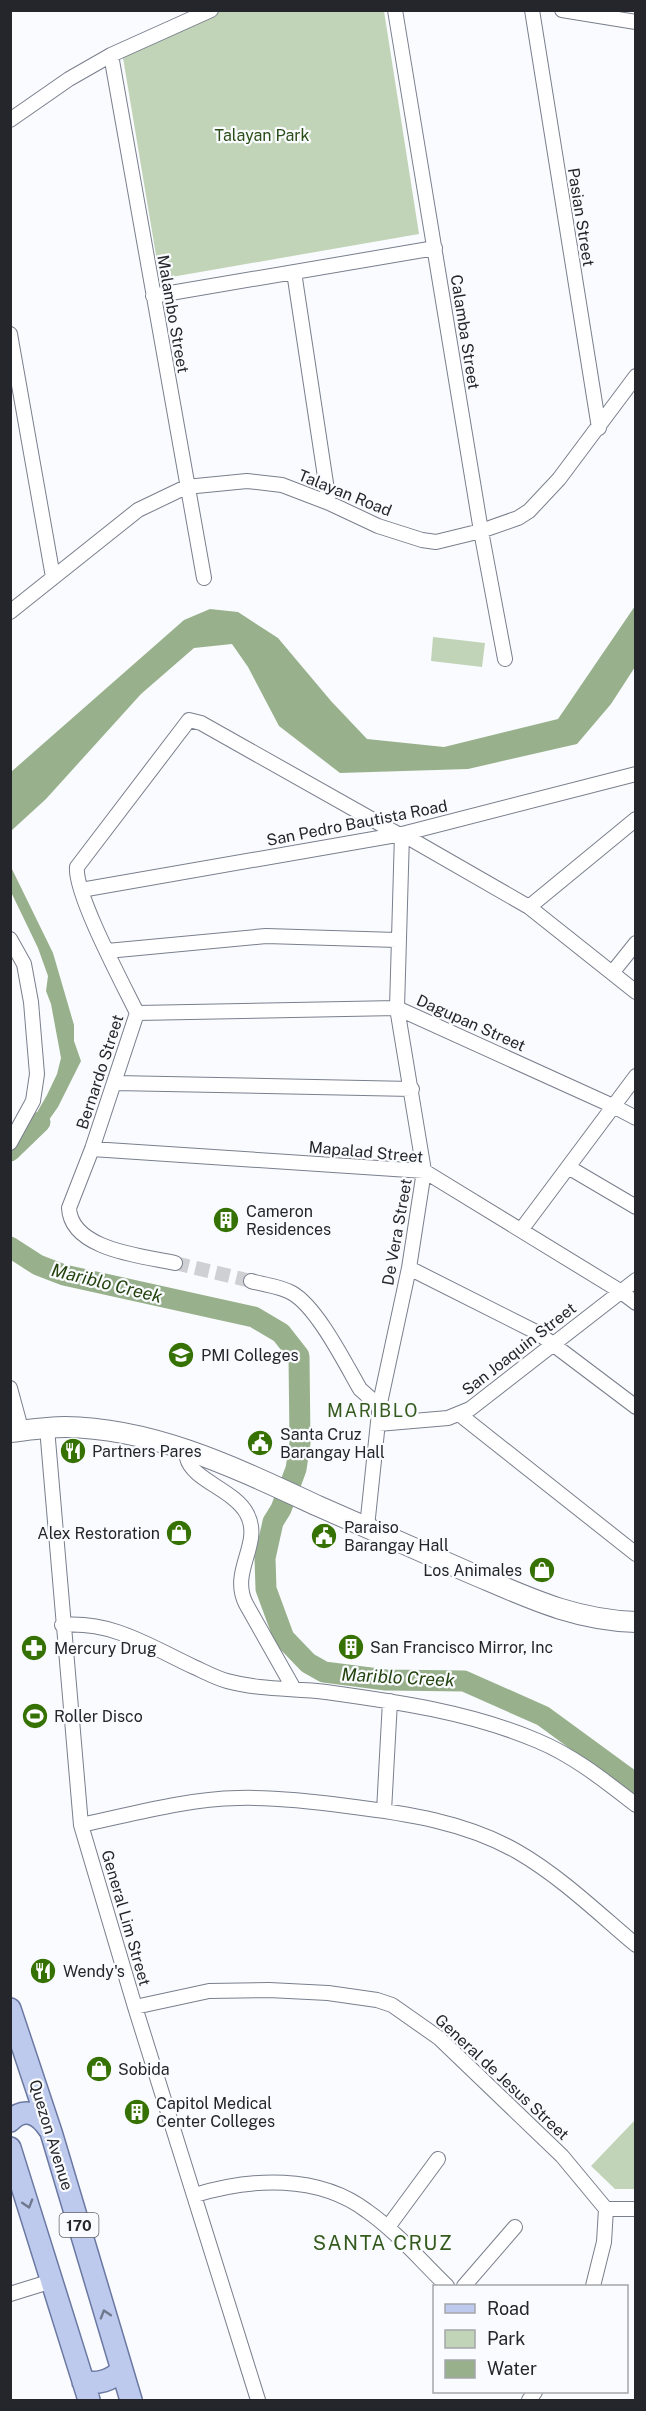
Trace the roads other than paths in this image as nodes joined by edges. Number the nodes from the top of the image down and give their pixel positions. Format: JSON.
{"nodes":[{"id":1,"x":211,"y":10,"type":"edge"},
{"id":2,"x":395,"y":10,"type":"edge"},
{"id":3,"x":532,"y":10,"type":"edge"},
{"id":4,"x":562,"y":10,"type":"edge"},
{"id":5,"x":636,"y":22,"type":"edge"},
{"id":6,"x":111,"y":55,"type":"junction"},
{"id":7,"x":10,"y":120,"type":"edge"},
{"id":8,"x":435,"y":248,"type":"junction"},
{"id":9,"x":294,"y":272,"type":"junction"},
{"id":10,"x":153,"y":296,"type":"junction"},
{"id":11,"x":10,"y":334,"type":"edge"},
{"id":12,"x":636,"y":376,"type":"edge"},
{"id":13,"x":599,"y":428,"type":"junction"},
{"id":14,"x":186,"y":487,"type":"junction"},
{"id":15,"x":329,"y":503,"type":"junction"},
{"id":16,"x":481,"y":531,"type":"junction"},
{"id":17,"x":53,"y":577,"type":"junction"},
{"id":18,"x":204,"y":578,"type":"dead end"},
{"id":19,"x":10,"y":612,"type":"edge"},
{"id":20,"x":505,"y":659,"type":"dead end"},
{"id":21,"x":634,"y":775,"type":"edge"},
{"id":22,"x":636,"y":819,"type":"edge"},
{"id":23,"x":400,"y":834,"type":"junction"},
{"id":24,"x":81,"y":890,"type":"junction"},
{"id":25,"x":529,"y":907,"type":"junction"},
{"id":26,"x":10,"y":939,"type":"edge"},
{"id":27,"x":398,"y":940,"type":"junction"},
{"id":28,"x":636,"y":943,"type":"edge"},
{"id":29,"x":106,"y":951,"type":"junction"},
{"id":30,"x":612,"y":973,"type":"junction"},
{"id":31,"x":636,"y":992,"type":"edge"},
{"id":32,"x":397,"y":1008,"type":"junction"},
{"id":33,"x":137,"y":1013,"type":"junction"},
{"id":34,"x":636,"y":1076,"type":"edge"},
{"id":35,"x":115,"y":1083,"type":"junction"},
{"id":36,"x":412,"y":1089,"type":"junction"},
{"id":37,"x":613,"y":1106,"type":"junction"},
{"id":38,"x":636,"y":1118,"type":"edge"},
{"id":39,"x":10,"y":1143,"type":"edge"},
{"id":40,"x":92,"y":1149,"type":"junction"},
{"id":41,"x":568,"y":1167,"type":"junction"},
{"id":42,"x":424,"y":1171,"type":"junction"},
{"id":43,"x":636,"y":1207,"type":"edge"},
{"id":44,"x":521,"y":1230,"type":"junction"},
{"id":45,"x":175,"y":1263,"type":"tunnel mouth"},
{"id":46,"x":409,"y":1268,"type":"junction"},
{"id":47,"x":636,"y":1280,"type":"edge"},
{"id":48,"x":251,"y":1281,"type":"tunnel mouth"},
{"id":49,"x":620,"y":1291,"type":"junction"},
{"id":50,"x":636,"y":1303,"type":"edge"},
{"id":51,"x":553,"y":1345,"type":"junction"},
{"id":52,"x":10,"y":1389,"type":"edge"},
{"id":53,"x":380,"y":1403,"type":"junction"},
{"id":54,"x":636,"y":1407,"type":"edge"},
{"id":55,"x":459,"y":1414,"type":"junction"},
{"id":56,"x":378,"y":1424,"type":"junction"},
{"id":57,"x":47,"y":1428,"type":"junction"},
{"id":58,"x":14,"y":1434,"type":"edge"},
{"id":59,"x":189,"y":1451,"type":"junction"},
{"id":60,"x":367,"y":1527,"type":"junction"},
{"id":61,"x":636,"y":1554,"type":"edge"},
{"id":62,"x":636,"y":1622,"type":"edge"},
{"id":63,"x":62,"y":1625,"type":"junction"},
{"id":64,"x":294,"y":1689,"type":"junction"},
{"id":65,"x":390,"y":1701,"type":"junction"},
{"id":66,"x":636,"y":1806,"type":"edge"},
{"id":67,"x":384,"y":1810,"type":"junction"},
{"id":68,"x":81,"y":1825,"type":"junction"},
{"id":69,"x":636,"y":1945,"type":"edge"},
{"id":70,"x":135,"y":2007,"type":"junction"},
{"id":71,"x":10,"y":2009,"type":"edge"},
{"id":72,"x":34,"y":2080,"type":"junction"},
{"id":73,"x":10,"y":2108,"type":"edge"},
{"id":74,"x":10,"y":2121,"type":"edge"},
{"id":75,"x":51,"y":2132,"type":"junction"},
{"id":76,"x":10,"y":2148,"type":"edge"},
{"id":77,"x":438,"y":2159,"type":"dead end"},
{"id":78,"x":195,"y":2195,"type":"junction"},
{"id":79,"x":606,"y":2209,"type":"junction"},
{"id":80,"x":636,"y":2209,"type":"edge"},
{"id":81,"x":388,"y":2227,"type":"junction"},
{"id":82,"x":515,"y":2228,"type":"dead end"},
{"id":83,"x":52,"y":2281,"type":"junction"},
{"id":84,"x":446,"y":2285,"type":"edge"},
{"id":85,"x":465,"y":2285,"type":"edge"},
{"id":86,"x":593,"y":2285,"type":"edge"},
{"id":87,"x":10,"y":2294,"type":"edge"},
{"id":88,"x":122,"y":2370,"type":"junction"},
{"id":89,"x":88,"y":2394,"type":"edge"},
{"id":90,"x":130,"y":2397,"type":"edge"},
{"id":91,"x":258,"y":2400,"type":"edge"}],
"edges":[{"from":1,"to":6,"type":"street"},
{"from":2,"to":8,"type":"street","name":"Calamba Street"},
{"from":3,"to":13,"type":"street","name":"Pasian Street"},
{"from":4,"to":5,"type":"street"},
{"from":6,"to":7,"type":"street"},
{"from":6,"to":10,"type":"street","name":"Malambo Street"},
{"from":8,"to":9,"type":"street"},
{"from":8,"to":16,"type":"street","name":"Calamba Street"},
{"from":9,"to":10,"type":"street"},
{"from":9,"to":15,"type":"street"},
{"from":10,"to":14,"type":"street","name":"Malambo Street"},
{"from":11,"to":17,"type":"street"},
{"from":12,"to":13,"type":"street","name":"Talayan Road"},
{"from":13,"to":16,"type":"street","name":"Talayan Road"},
{"from":14,"to":15,"type":"street","name":"Talayan Road"},
{"from":14,"to":17,"type":"street","name":"Talayan Road"},
{"from":14,"to":18,"type":"street","name":"Malambo Street"},
{"from":15,"to":16,"type":"street","name":"Talayan Road"},
{"from":16,"to":20,"type":"street","name":"Calamba Street"},
{"from":17,"to":19,"type":"street","name":"Talayan Road"},
{"from":21,"to":23,"type":"street","name":"San Pedro Bautista Road"},
{"from":22,"to":25,"type":"street"},
{"from":23,"to":24,"type":"street","name":"San Pedro Bautista Road"},
{"from":23,"to":24,"type":"street","name":"Bernardo Street"},
{"from":23,"to":25,"type":"street"},
{"from":23,"to":27,"type":"street","name":"De Vera Street"},
{"from":24,"to":29,"type":"street","name":"Bernardo Street"},
{"from":25,"to":30,"type":"street"},
{"from":26,"to":39,"type":"street"},
{"from":27,"to":29,"type":"street"},
{"from":27,"to":32,"type":"street","name":"De Vera Street"},
{"from":28,"to":30,"type":"street"},
{"from":29,"to":33,"type":"street","name":"Bernardo Street"},
{"from":30,"to":31,"type":"street"},
{"from":32,"to":33,"type":"street","name":"Dagupan Street"},
{"from":32,"to":36,"type":"street","name":"De Vera Street"},
{"from":32,"to":37,"type":"street","name":"Dagupan Street"},
{"from":33,"to":35,"type":"street","name":"Bernardo Street"},
{"from":34,"to":37,"type":"street"},
{"from":35,"to":36,"type":"street"},
{"from":35,"to":40,"type":"street","name":"Bernardo Street"},
{"from":36,"to":42,"type":"street","name":"De Vera Street"},
{"from":37,"to":38,"type":"street","name":"Dagupan Street"},
{"from":37,"to":41,"type":"street"},
{"from":40,"to":42,"type":"street","name":"Mapalad Street"},
{"from":40,"to":45,"type":"street","name":"Bernardo Street"},
{"from":41,"to":43,"type":"street"},
{"from":41,"to":44,"type":"street"},
{"from":42,"to":44,"type":"street","name":"Mapalad Street"},
{"from":42,"to":46,"type":"street","name":"De Vera Street"},
{"from":44,"to":49,"type":"street","name":"Mapalad Street"},
{"from":46,"to":51,"type":"street"},
{"from":46,"to":53,"type":"street","name":"De Vera Street"},
{"from":47,"to":49,"type":"street","name":"San Joaquin Street"},
{"from":48,"to":53,"type":"street"},
{"from":49,"to":50,"type":"street","name":"Mapalad Street"},
{"from":49,"to":51,"type":"street","name":"San Joaquin Street"},
{"from":51,"to":54,"type":"street"},
{"from":51,"to":55,"type":"street","name":"San Joaquin Street"},
{"from":52,"to":58,"type":"street"},
{"from":53,"to":56,"type":"street","name":"De Vera Street"},
{"from":55,"to":56,"type":"street","name":"San Joaquin Street"},
{"from":55,"to":61,"type":"street"},
{"from":56,"to":60,"type":"street","name":"De Vera Street"},
{"from":57,"to":58,"type":"main road"},
{"from":57,"to":59,"type":"main road"},
{"from":57,"to":63,"type":"street","name":"General Lim Street"},
{"from":59,"to":60,"type":"main road"},
{"from":59,"to":64,"type":"street"},
{"from":60,"to":62,"type":"main road"},
{"from":63,"to":64,"type":"street"},
{"from":63,"to":68,"type":"street","name":"General Lim Street"},
{"from":64,"to":65,"type":"street"},
{"from":65,"to":66,"type":"street"},
{"from":65,"to":67,"type":"street"},
{"from":67,"to":68,"type":"street"},
{"from":67,"to":69,"type":"street"},
{"from":68,"to":70,"type":"street","name":"General Lim Street"},
{"from":70,"to":78,"type":"street","name":"General Lim Street"},
{"from":70,"to":79,"type":"street","name":"General de Jesus Street"},
{"from":71,"to":72,"type":"main road","name":"Quezon Avenue","number":"170"},
{"from":72,"to":73,"type":"main road"},
{"from":72,"to":75,"type":"main road","name":"Quezon Avenue","number":"170"},
{"from":74,"to":75,"type":"main road"},
{"from":88,"to":75,"type":"main road","name":"Quezon Avenue","number":"170","one_way":true},
{"from":76,"to":83,"type":"main road","number":"170","one_way":true},
{"from":77,"to":81,"type":"street"},
{"from":78,"to":81,"type":"street"},
{"from":78,"to":91,"type":"street","name":"General Lim Street"},
{"from":79,"to":80,"type":"street"},
{"from":79,"to":86,"type":"street"},
{"from":81,"to":84,"type":"street"},
{"from":82,"to":85,"type":"street"},
{"from":83,"to":87,"type":"street"},
{"from":83,"to":89,"type":"main road","number":"170"},
{"from":88,"to":89,"type":"main road"},
{"from":88,"to":90,"type":"main road","name":"Quezon Avenue","number":"170"},
{"from":89,"to":90,"type":"main road"}]}
